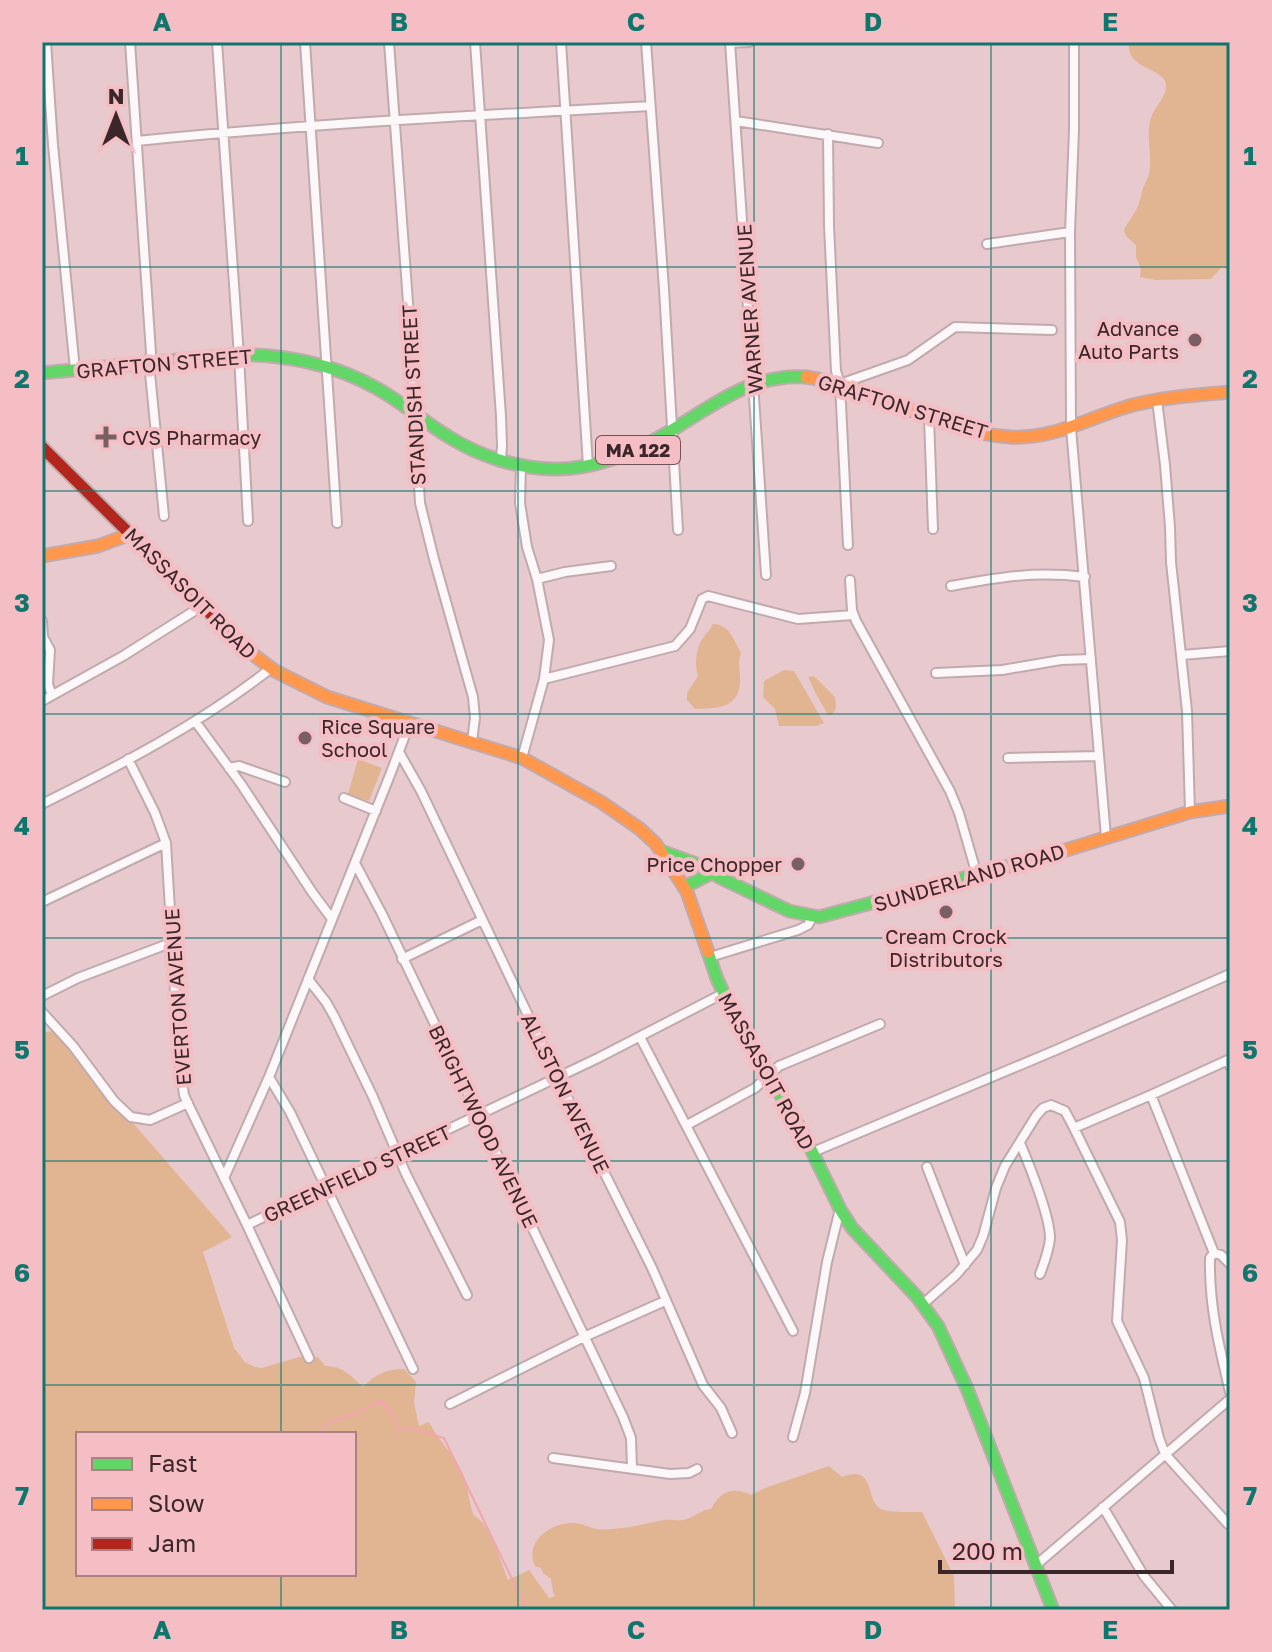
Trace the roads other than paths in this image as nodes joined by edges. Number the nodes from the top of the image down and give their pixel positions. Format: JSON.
{"nodes":[{"id":1,"x":46,"y":42,"type":"edge"},
{"id":2,"x":130,"y":42,"type":"edge"},
{"id":3,"x":217,"y":42,"type":"edge"},
{"id":4,"x":305,"y":42,"type":"edge"},
{"id":5,"x":389,"y":42,"type":"edge"},
{"id":6,"x":475,"y":42,"type":"edge"},
{"id":7,"x":561,"y":42,"type":"edge"},
{"id":8,"x":646,"y":42,"type":"edge"},
{"id":9,"x":730,"y":42,"type":"edge"},
{"id":10,"x":749,"y":42,"type":"edge"},
{"id":11,"x":1074,"y":42,"type":"edge"},
{"id":12,"x":45,"y":75,"type":"edge"},
{"id":13,"x":650,"y":106,"type":"junction"},
{"id":14,"x":566,"y":109,"type":"junction"},
{"id":15,"x":480,"y":116,"type":"junction"},
{"id":16,"x":395,"y":121,"type":"junction"},
{"id":17,"x":736,"y":121,"type":"junction"},
{"id":18,"x":310,"y":127,"type":"junction"},
{"id":19,"x":223,"y":133,"type":"junction"},
{"id":20,"x":828,"y":134,"type":"junction"},
{"id":21,"x":137,"y":141,"type":"junction"},
{"id":22,"x":878,"y":143,"type":"dead end"},
{"id":23,"x":53,"y":145,"type":"junction"},
{"id":24,"x":42,"y":146,"type":"edge"},
{"id":25,"x":1070,"y":232,"type":"junction"},
{"id":26,"x":987,"y":244,"type":"dead end"},
{"id":27,"x":1052,"y":330,"type":"dead end"},
{"id":28,"x":239,"y":356,"type":"junction"},
{"id":29,"x":149,"y":363,"type":"junction"},
{"id":30,"x":326,"y":368,"type":"junction"},
{"id":31,"x":75,"y":370,"type":"junction"},
{"id":32,"x":42,"y":373,"type":"edge"},
{"id":33,"x":754,"y":383,"type":"junction"},
{"id":34,"x":840,"y":384,"type":"junction"},
{"id":35,"x":1230,"y":392,"type":"edge"},
{"id":36,"x":1157,"y":400,"type":"junction"},
{"id":37,"x":414,"y":413,"type":"junction"},
{"id":38,"x":929,"y":416,"type":"junction"},
{"id":39,"x":1071,"y":428,"type":"junction"},
{"id":40,"x":673,"y":430,"type":"junction"},
{"id":41,"x":42,"y":447,"type":"edge"},
{"id":42,"x":501,"y":460,"type":"junction"},
{"id":43,"x":521,"y":465,"type":"junction"},
{"id":44,"x":588,"y":466,"type":"junction"},
{"id":45,"x":164,"y":516,"type":"dead end"},
{"id":46,"x":248,"y":521,"type":"dead end"},
{"id":47,"x":337,"y":523,"type":"dead end"},
{"id":48,"x":933,"y":529,"type":"dead end"},
{"id":49,"x":678,"y":530,"type":"dead end"},
{"id":50,"x":131,"y":534,"type":"junction"},
{"id":51,"x":848,"y":545,"type":"dead end"},
{"id":52,"x":42,"y":556,"type":"edge"},
{"id":53,"x":611,"y":566,"type":"dead end"},
{"id":54,"x":766,"y":575,"type":"dead end"},
{"id":55,"x":1085,"y":577,"type":"junction"},
{"id":56,"x":537,"y":579,"type":"junction"},
{"id":57,"x":850,"y":580,"type":"dead end"},
{"id":58,"x":951,"y":586,"type":"dead end"},
{"id":59,"x":202,"y":606,"type":"junction"},
{"id":60,"x":853,"y":615,"type":"junction"},
{"id":61,"x":42,"y":621,"type":"edge"},
{"id":62,"x":1230,"y":651,"type":"edge"},
{"id":63,"x":1182,"y":655,"type":"junction"},
{"id":64,"x":1091,"y":659,"type":"junction"},
{"id":65,"x":270,"y":669,"type":"junction"},
{"id":66,"x":936,"y":673,"type":"dead end"},
{"id":67,"x":544,"y":679,"type":"junction"},
{"id":68,"x":52,"y":695,"type":"junction"},
{"id":69,"x":42,"y":701,"type":"edge"},
{"id":70,"x":195,"y":721,"type":"junction"},
{"id":71,"x":410,"y":722,"type":"junction"},
{"id":72,"x":472,"y":741,"type":"junction"},
{"id":73,"x":399,"y":752,"type":"junction"},
{"id":74,"x":1099,"y":756,"type":"junction"},
{"id":75,"x":522,"y":758,"type":"junction"},
{"id":76,"x":1008,"y":758,"type":"dead end"},
{"id":77,"x":128,"y":759,"type":"junction"},
{"id":78,"x":229,"y":768,"type":"junction"},
{"id":79,"x":285,"y":782,"type":"dead end"},
{"id":80,"x":344,"y":798,"type":"dead end"},
{"id":81,"x":42,"y":804,"type":"edge"},
{"id":82,"x":1230,"y":806,"type":"edge"},
{"id":83,"x":376,"y":811,"type":"junction"},
{"id":84,"x":1190,"y":812,"type":"junction"},
{"id":85,"x":1106,"y":837,"type":"junction"},
{"id":86,"x":166,"y":843,"type":"junction"},
{"id":87,"x":661,"y":851,"type":"junction"},
{"id":88,"x":355,"y":863,"type":"junction"},
{"id":89,"x":707,"y":870,"type":"junction"},
{"id":90,"x":977,"y":875,"type":"junction"},
{"id":91,"x":681,"y":881,"type":"junction"},
{"id":92,"x":42,"y":902,"type":"edge"},
{"id":93,"x":813,"y":916,"type":"junction"},
{"id":94,"x":332,"y":919,"type":"junction"},
{"id":95,"x":482,"y":920,"type":"junction"},
{"id":96,"x":173,"y":942,"type":"junction"},
{"id":97,"x":710,"y":957,"type":"junction"},
{"id":98,"x":402,"y":959,"type":"junction"},
{"id":99,"x":1230,"y":974,"type":"edge"},
{"id":100,"x":308,"y":979,"type":"junction"},
{"id":101,"x":724,"y":993,"type":"junction"},
{"id":102,"x":42,"y":996,"type":"edge"},
{"id":103,"x":42,"y":1012,"type":"edge"},
{"id":104,"x":880,"y":1024,"type":"dead end"},
{"id":105,"x":640,"y":1037,"type":"junction"},
{"id":106,"x":1229,"y":1063,"type":"edge"},
{"id":107,"x":769,"y":1075,"type":"junction"},
{"id":108,"x":557,"y":1076,"type":"junction"},
{"id":109,"x":269,"y":1077,"type":"junction"},
{"id":110,"x":1151,"y":1095,"type":"junction"},
{"id":111,"x":188,"y":1103,"type":"junction"},
{"id":112,"x":479,"y":1115,"type":"junction"},
{"id":113,"x":687,"y":1125,"type":"junction"},
{"id":114,"x":1074,"y":1128,"type":"junction"},
{"id":115,"x":1020,"y":1143,"type":"junction"},
{"id":116,"x":813,"y":1152,"type":"junction"},
{"id":117,"x":397,"y":1154,"type":"junction"},
{"id":118,"x":927,"y":1167,"type":"dead end"},
{"id":119,"x":224,"y":1178,"type":"junction"},
{"id":120,"x":326,"y":1187,"type":"junction"},
{"id":121,"x":840,"y":1209,"type":"junction"},
{"id":122,"x":247,"y":1225,"type":"junction"},
{"id":123,"x":1214,"y":1253,"type":"junction"},
{"id":124,"x":1230,"y":1264,"type":"edge"},
{"id":125,"x":965,"y":1265,"type":"junction"},
{"id":126,"x":1040,"y":1274,"type":"dead end"},
{"id":127,"x":467,"y":1295,"type":"dead end"},
{"id":128,"x":665,"y":1301,"type":"junction"},
{"id":129,"x":923,"y":1304,"type":"junction"},
{"id":130,"x":793,"y":1331,"type":"dead end"},
{"id":131,"x":584,"y":1337,"type":"junction"},
{"id":132,"x":309,"y":1358,"type":"dead end"},
{"id":133,"x":413,"y":1369,"type":"dead end"},
{"id":134,"x":1230,"y":1392,"type":"edge"},
{"id":135,"x":1230,"y":1399,"type":"edge"},
{"id":136,"x":450,"y":1404,"type":"dead end"},
{"id":137,"x":732,"y":1433,"type":"dead end"},
{"id":138,"x":793,"y":1437,"type":"dead end"},
{"id":139,"x":1165,"y":1454,"type":"junction"},
{"id":140,"x":553,"y":1458,"type":"dead end"},
{"id":141,"x":632,"y":1468,"type":"junction"},
{"id":142,"x":697,"y":1469,"type":"dead end"},
{"id":143,"x":1103,"y":1507,"type":"junction"},
{"id":144,"x":1228,"y":1524,"type":"dead end"},
{"id":145,"x":1036,"y":1565,"type":"junction"},
{"id":146,"x":1053,"y":1610,"type":"edge"},
{"id":147,"x":1172,"y":1610,"type":"edge"}],
"edges":[{"from":1,"to":12,"type":"street"},
{"from":2,"to":21,"type":"street"},
{"from":3,"to":19,"type":"street"},
{"from":4,"to":18,"type":"street"},
{"from":5,"to":16,"type":"street","name":"STANDISH STREET"},
{"from":6,"to":15,"type":"street"},
{"from":7,"to":14,"type":"street"},
{"from":8,"to":13,"type":"street"},
{"from":9,"to":10,"type":"street"},
{"from":9,"to":17,"type":"street","name":"WARNER AVENUE"},
{"from":11,"to":25,"type":"street"},
{"from":12,"to":23,"type":"street"},
{"from":13,"to":14,"type":"street"},
{"from":13,"to":40,"type":"street"},
{"from":14,"to":15,"type":"street"},
{"from":14,"to":44,"type":"street"},
{"from":15,"to":16,"type":"street"},
{"from":15,"to":42,"type":"street"},
{"from":16,"to":18,"type":"street"},
{"from":16,"to":37,"type":"street","name":"STANDISH STREET"},
{"from":17,"to":20,"type":"street"},
{"from":17,"to":33,"type":"street","name":"WARNER AVENUE"},
{"from":18,"to":19,"type":"street"},
{"from":18,"to":30,"type":"street"},
{"from":19,"to":21,"type":"street"},
{"from":19,"to":28,"type":"street"},
{"from":20,"to":22,"type":"street"},
{"from":20,"to":34,"type":"street"},
{"from":21,"to":29,"type":"street"},
{"from":23,"to":24,"type":"street"},
{"from":23,"to":31,"type":"street"},
{"from":25,"to":26,"type":"street"},
{"from":25,"to":39,"type":"street"},
{"from":27,"to":34,"type":"street"},
{"from":28,"to":29,"type":"main road","name":"GRAFTON STREET","number":"MA 122"},
{"from":28,"to":30,"type":"main road","name":"GRAFTON STREET","number":"MA 122"},
{"from":28,"to":46,"type":"street"},
{"from":29,"to":31,"type":"main road","name":"GRAFTON STREET","number":"MA 122"},
{"from":29,"to":45,"type":"street"},
{"from":30,"to":37,"type":"main road","name":"GRAFTON STREET","number":"MA 122"},
{"from":30,"to":47,"type":"street"},
{"from":31,"to":32,"type":"main road","name":"GRAFTON STREET","number":"MA 122"},
{"from":33,"to":34,"type":"main road","name":"GRAFTON STREET","number":"MA 122"},
{"from":33,"to":40,"type":"main road","name":"GRAFTON STREET","number":"MA 122"},
{"from":33,"to":54,"type":"street","name":"WARNER AVENUE"},
{"from":34,"to":38,"type":"main road","name":"GRAFTON STREET","number":"MA 122"},
{"from":34,"to":51,"type":"street"},
{"from":35,"to":36,"type":"main road","name":"GRAFTON STREET","number":"MA 122"},
{"from":36,"to":39,"type":"main road","name":"GRAFTON STREET","number":"MA 122"},
{"from":36,"to":63,"type":"street"},
{"from":37,"to":42,"type":"main road","name":"GRAFTON STREET","number":"MA 122"},
{"from":37,"to":72,"type":"street","name":"STANDISH STREET"},
{"from":38,"to":39,"type":"main road","name":"GRAFTON STREET","number":"MA 122"},
{"from":38,"to":48,"type":"street"},
{"from":39,"to":55,"type":"street"},
{"from":40,"to":44,"type":"main road","name":"GRAFTON STREET","number":"MA 122"},
{"from":40,"to":49,"type":"street"},
{"from":41,"to":50,"type":"main road","name":"MASSASOIT ROAD"},
{"from":42,"to":43,"type":"main road","name":"GRAFTON STREET","number":"MA 122"},
{"from":43,"to":44,"type":"main road","name":"GRAFTON STREET","number":"MA 122"},
{"from":43,"to":56,"type":"street"},
{"from":50,"to":52,"type":"main road"},
{"from":50,"to":59,"type":"main road","name":"MASSASOIT ROAD"},
{"from":53,"to":56,"type":"street"},
{"from":55,"to":58,"type":"street"},
{"from":55,"to":64,"type":"street"},
{"from":56,"to":67,"type":"street"},
{"from":57,"to":60,"type":"street"},
{"from":59,"to":65,"type":"main road","name":"MASSASOIT ROAD"},
{"from":59,"to":68,"type":"street"},
{"from":60,"to":67,"type":"street"},
{"from":60,"to":90,"type":"street"},
{"from":61,"to":68,"type":"street"},
{"from":62,"to":63,"type":"street"},
{"from":63,"to":84,"type":"street"},
{"from":64,"to":66,"type":"street"},
{"from":64,"to":74,"type":"street"},
{"from":65,"to":70,"type":"street"},
{"from":65,"to":71,"type":"main road","name":"MASSASOIT ROAD"},
{"from":67,"to":75,"type":"street"},
{"from":68,"to":69,"type":"street"},
{"from":70,"to":77,"type":"street"},
{"from":70,"to":78,"type":"street"},
{"from":71,"to":72,"type":"main road","name":"MASSASOIT ROAD"},
{"from":71,"to":73,"type":"street"},
{"from":72,"to":75,"type":"main road","name":"MASSASOIT ROAD"},
{"from":73,"to":83,"type":"street"},
{"from":73,"to":95,"type":"street","name":"ALLSTON AVENUE"},
{"from":74,"to":76,"type":"street"},
{"from":74,"to":85,"type":"street"},
{"from":75,"to":87,"type":"main road","name":"MASSASOIT ROAD"},
{"from":77,"to":81,"type":"street"},
{"from":77,"to":86,"type":"street","name":"EVERTON AVENUE"},
{"from":78,"to":79,"type":"street"},
{"from":78,"to":94,"type":"street"},
{"from":80,"to":83,"type":"street"},
{"from":82,"to":84,"type":"main road","name":"SUNDERLAND ROAD"},
{"from":83,"to":88,"type":"street"},
{"from":84,"to":85,"type":"main road","name":"SUNDERLAND ROAD"},
{"from":85,"to":90,"type":"main road","name":"SUNDERLAND ROAD"},
{"from":86,"to":92,"type":"street"},
{"from":86,"to":96,"type":"street","name":"EVERTON AVENUE"},
{"from":87,"to":89,"type":"main road","name":"SUNDERLAND ROAD"},
{"from":87,"to":91,"type":"main road","name":"MASSASOIT ROAD"},
{"from":88,"to":94,"type":"street"},
{"from":88,"to":98,"type":"street","name":"BRIGHTWOOD AVENUE"},
{"from":89,"to":91,"type":"main road"},
{"from":89,"to":93,"type":"main road","name":"SUNDERLAND ROAD"},
{"from":90,"to":93,"type":"main road","name":"SUNDERLAND ROAD"},
{"from":91,"to":97,"type":"main road","name":"MASSASOIT ROAD"},
{"from":93,"to":97,"type":"street"},
{"from":94,"to":100,"type":"street"},
{"from":95,"to":98,"type":"street"},
{"from":95,"to":108,"type":"street","name":"ALLSTON AVENUE"},
{"from":96,"to":102,"type":"street"},
{"from":96,"to":111,"type":"street","name":"EVERTON AVENUE"},
{"from":97,"to":101,"type":"main road","name":"MASSASOIT ROAD"},
{"from":98,"to":112,"type":"street","name":"BRIGHTWOOD AVENUE"},
{"from":99,"to":116,"type":"street"},
{"from":100,"to":109,"type":"street"},
{"from":100,"to":117,"type":"street"},
{"from":101,"to":105,"type":"street","name":"GREENFIELD STREET"},
{"from":101,"to":107,"type":"main road","name":"MASSASOIT ROAD"},
{"from":103,"to":111,"type":"street"},
{"from":104,"to":107,"type":"street"},
{"from":105,"to":108,"type":"street","name":"GREENFIELD STREET"},
{"from":105,"to":113,"type":"street"},
{"from":106,"to":110,"type":"street"},
{"from":107,"to":113,"type":"street"},
{"from":107,"to":116,"type":"main road","name":"MASSASOIT ROAD"},
{"from":108,"to":112,"type":"street","name":"GREENFIELD STREET"},
{"from":108,"to":128,"type":"street","name":"ALLSTON AVENUE"},
{"from":109,"to":119,"type":"street"},
{"from":109,"to":120,"type":"street"},
{"from":110,"to":114,"type":"street"},
{"from":110,"to":123,"type":"street"},
{"from":111,"to":119,"type":"street","name":"EVERTON AVENUE"},
{"from":112,"to":117,"type":"street","name":"GREENFIELD STREET"},
{"from":112,"to":131,"type":"street","name":"BRIGHTWOOD AVENUE"},
{"from":113,"to":130,"type":"street"},
{"from":114,"to":115,"type":"street"},
{"from":114,"to":139,"type":"street"},
{"from":115,"to":125,"type":"street"},
{"from":115,"to":126,"type":"street"},
{"from":116,"to":121,"type":"main road","name":"MASSASOIT ROAD"},
{"from":117,"to":120,"type":"street","name":"GREENFIELD STREET"},
{"from":117,"to":127,"type":"street"},
{"from":118,"to":125,"type":"street"},
{"from":119,"to":122,"type":"street","name":"EVERTON AVENUE"},
{"from":120,"to":122,"type":"street","name":"GREENFIELD STREET"},
{"from":120,"to":133,"type":"street"},
{"from":121,"to":129,"type":"main road","name":"MASSASOIT ROAD"},
{"from":121,"to":138,"type":"street"},
{"from":122,"to":132,"type":"street","name":"EVERTON AVENUE"},
{"from":123,"to":124,"type":"street"},
{"from":123,"to":134,"type":"street"},
{"from":125,"to":129,"type":"street"},
{"from":128,"to":131,"type":"street"},
{"from":128,"to":137,"type":"street","name":"ALLSTON AVENUE"},
{"from":129,"to":145,"type":"main road","name":"MASSASOIT ROAD"},
{"from":131,"to":136,"type":"street"},
{"from":131,"to":141,"type":"street","name":"BRIGHTWOOD AVENUE"},
{"from":135,"to":139,"type":"street"},
{"from":139,"to":143,"type":"street"},
{"from":139,"to":144,"type":"street"},
{"from":140,"to":141,"type":"street"},
{"from":141,"to":142,"type":"street"},
{"from":143,"to":145,"type":"street"},
{"from":143,"to":147,"type":"street"},
{"from":145,"to":146,"type":"main road","name":"MASSASOIT ROAD"}]}
